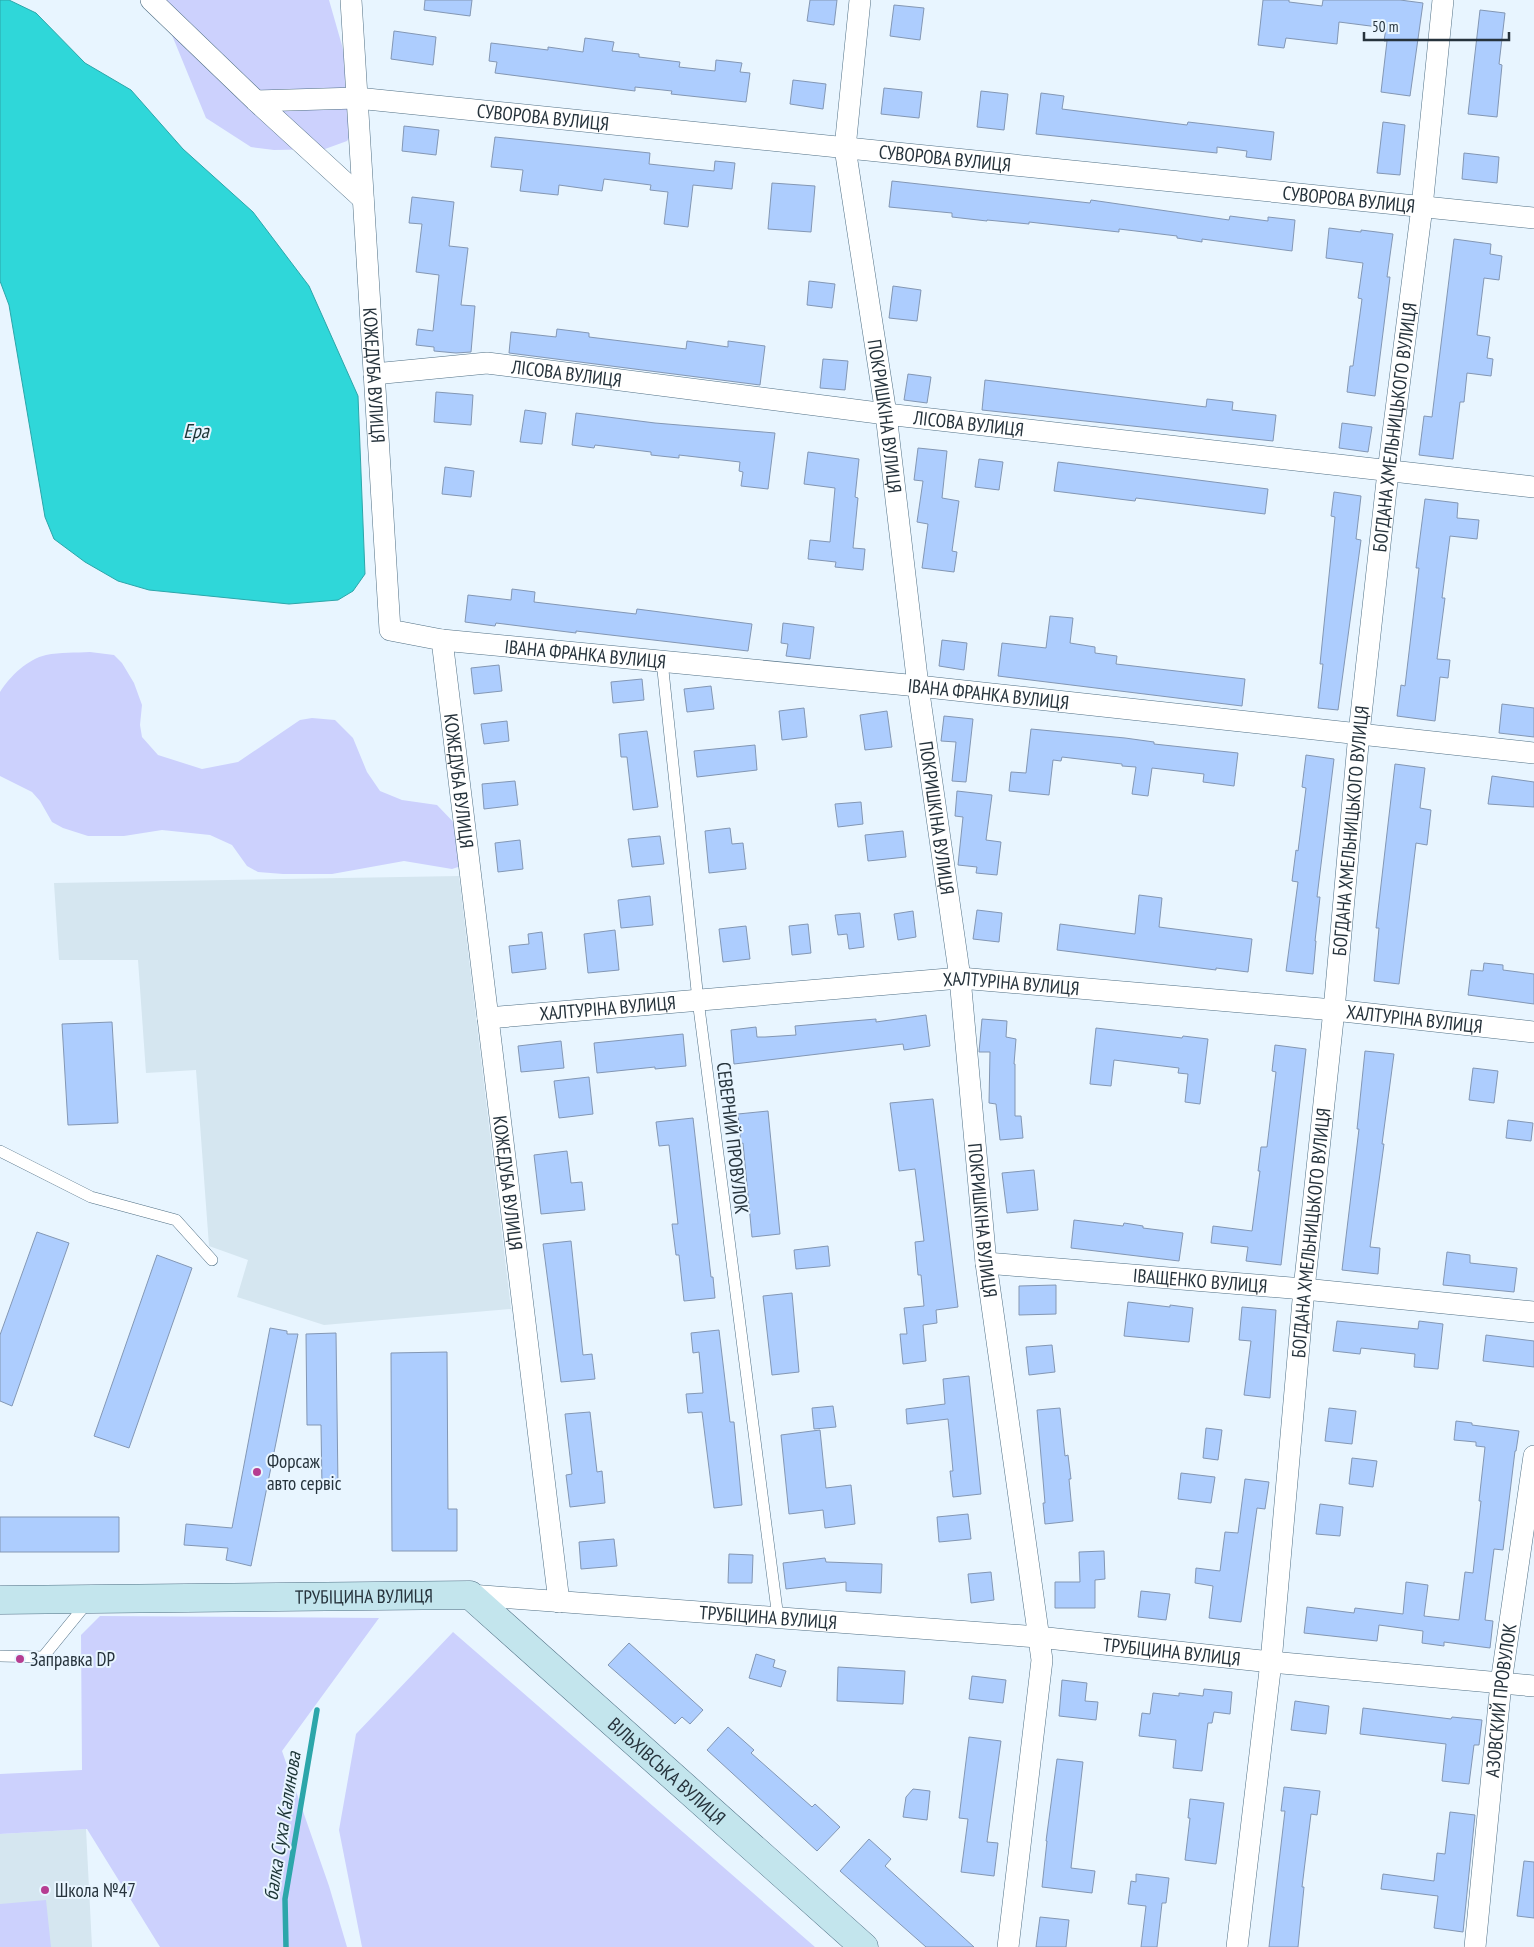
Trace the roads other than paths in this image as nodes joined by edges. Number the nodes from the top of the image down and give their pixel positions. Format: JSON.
{"nodes":[{"id":1,"x":150,"y":0,"type":"edge"},
{"id":2,"x":351,"y":0,"type":"edge"},
{"id":3,"x":860,"y":0,"type":"edge"},
{"id":4,"x":1443,"y":0,"type":"edge"},
{"id":5,"x":357,"y":98,"type":"junction"},
{"id":6,"x":256,"y":101,"type":"junction"},
{"id":7,"x":844,"y":148,"type":"junction"},
{"id":8,"x":363,"y":199,"type":"junction"},
{"id":9,"x":1422,"y":207,"type":"junction"},
{"id":10,"x":1534,"y":218,"type":"edge"},
{"id":11,"x":374,"y":374,"type":"junction"},
{"id":12,"x":886,"y":414,"type":"junction"},
{"id":13,"x":1388,"y":472,"type":"junction"},
{"id":14,"x":1534,"y":487,"type":"edge"},
{"id":15,"x":442,"y":640,"type":"junction"},
{"id":16,"x":662,"y":661,"type":"junction"},
{"id":17,"x":918,"y":686,"type":"junction"},
{"id":18,"x":1359,"y":733,"type":"junction"},
{"id":19,"x":1534,"y":753,"type":"edge"},
{"id":20,"x":960,"y":978,"type":"junction"},
{"id":21,"x":698,"y":1000,"type":"junction"},
{"id":22,"x":1334,"y":1010,"type":"junction"},
{"id":23,"x":488,"y":1018,"type":"junction"},
{"id":24,"x":1534,"y":1032,"type":"edge"},
{"id":25,"x":0,"y":1151,"type":"edge"},
{"id":26,"x":212,"y":1260,"type":"dead end"},
{"id":27,"x":986,"y":1263,"type":"junction"},
{"id":28,"x":1304,"y":1289,"type":"junction"},
{"id":29,"x":1534,"y":1312,"type":"edge"},
{"id":30,"x":1534,"y":1456,"type":"edge"},
{"id":31,"x":470,"y":1595,"type":"junction"},
{"id":32,"x":91,"y":1598,"type":"junction"},
{"id":33,"x":0,"y":1600,"type":"edge"},
{"id":34,"x":559,"y":1602,"type":"junction"},
{"id":35,"x":778,"y":1618,"type":"junction"},
{"id":36,"x":1038,"y":1637,"type":"junction"},
{"id":37,"x":0,"y":1656,"type":"edge"},
{"id":38,"x":1271,"y":1662,"type":"junction"},
{"id":39,"x":1501,"y":1683,"type":"junction"},
{"id":40,"x":1534,"y":1686,"type":"edge"},
{"id":41,"x":864,"y":1947,"type":"edge"},
{"id":42,"x":1008,"y":1947,"type":"edge"},
{"id":43,"x":1237,"y":1947,"type":"edge"},
{"id":44,"x":1475,"y":1947,"type":"edge"}],
"edges":[{"from":1,"to":6,"type":"street"},
{"from":2,"to":5,"type":"street","name":"КОЖЕДУБА ВУЛИЦЯ"},
{"from":3,"to":7,"type":"street","name":"ПОКРИШКІНА ВУЛИЦЯ"},
{"from":4,"to":9,"type":"street","name":"БОГДАНА ХМЕЛЬНИЦЬКОГО ВУЛИЦЯ"},
{"from":5,"to":6,"type":"street","name":"СУВОРОВА ВУЛИЦЯ"},
{"from":5,"to":7,"type":"street","name":"СУВОРОВА ВУЛИЦЯ"},
{"from":5,"to":8,"type":"street","name":"КОЖЕДУБА ВУЛИЦЯ"},
{"from":6,"to":8,"type":"street"},
{"from":7,"to":9,"type":"street","name":"СУВОРОВА ВУЛИЦЯ"},
{"from":7,"to":12,"type":"street","name":"ПОКРИШКІНА ВУЛИЦЯ"},
{"from":8,"to":11,"type":"street","name":"КОЖЕДУБА ВУЛИЦЯ"},
{"from":9,"to":10,"type":"street","name":"СУВОРОВА ВУЛИЦЯ"},
{"from":9,"to":13,"type":"street","name":"БОГДАНА ХМЕЛЬНИЦЬКОГО ВУЛИЦЯ"},
{"from":11,"to":12,"type":"street","name":"ЛІСОВА ВУЛИЦЯ"},
{"from":11,"to":15,"type":"street","name":"КОЖЕДУБА ВУЛИЦЯ"},
{"from":12,"to":13,"type":"street","name":"ЛІСОВА ВУЛИЦЯ"},
{"from":12,"to":17,"type":"street","name":"ПОКРИШКІНА ВУЛИЦЯ"},
{"from":13,"to":14,"type":"street","name":"ЛІСОВА ВУЛИЦЯ"},
{"from":13,"to":18,"type":"street","name":"БОГДАНА ХМЕЛЬНИЦЬКОГО ВУЛИЦЯ"},
{"from":15,"to":16,"type":"street","name":"ІВАНА ФРАНКА ВУЛИЦЯ"},
{"from":15,"to":23,"type":"street","name":"КОЖЕДУБА ВУЛИЦЯ"},
{"from":16,"to":17,"type":"street","name":"ІВАНА ФРАНКА ВУЛИЦЯ"},
{"from":16,"to":21,"type":"lane","name":"СЕВЕРНИЙ ПРОВУЛОК"},
{"from":17,"to":18,"type":"street","name":"ІВАНА ФРАНКА ВУЛИЦЯ"},
{"from":17,"to":20,"type":"street","name":"ПОКРИШКІНА ВУЛИЦЯ"},
{"from":18,"to":19,"type":"street","name":"ІВАНА ФРАНКА ВУЛИЦЯ"},
{"from":18,"to":22,"type":"street","name":"БОГДАНА ХМЕЛЬНИЦЬКОГО ВУЛИЦЯ"},
{"from":20,"to":21,"type":"street","name":"ХАЛТУРІНА ВУЛИЦЯ"},
{"from":20,"to":22,"type":"street","name":"ХАЛТУРІНА ВУЛИЦЯ"},
{"from":20,"to":27,"type":"street","name":"ПОКРИШКІНА ВУЛИЦЯ"},
{"from":21,"to":23,"type":"street","name":"ХАЛТУРІНА ВУЛИЦЯ"},
{"from":21,"to":35,"type":"lane","name":"СЕВЕРНИЙ ПРОВУЛОК"},
{"from":22,"to":24,"type":"street","name":"ХАЛТУРІНА ВУЛИЦЯ"},
{"from":22,"to":28,"type":"street","name":"БОГДАНА ХМЕЛЬНИЦЬКОГО ВУЛИЦЯ"},
{"from":23,"to":34,"type":"street","name":"КОЖЕДУБА ВУЛИЦЯ"},
{"from":25,"to":26,"type":"lane"},
{"from":27,"to":28,"type":"street","name":"ІВАЩЕНКО ВУЛИЦЯ"},
{"from":27,"to":36,"type":"street","name":"ПОКРИШКІНА ВУЛИЦЯ"},
{"from":28,"to":29,"type":"street","name":"ІВАЩЕНКО ВУЛИЦЯ"},
{"from":28,"to":38,"type":"street","name":"БОГДАНА ХМЕЛЬНИЦЬКОГО ВУЛИЦЯ"},
{"from":30,"to":39,"type":"street","name":"АЗОВСКИЙ ПРОВУЛОК"},
{"from":31,"to":32,"type":"street","name":"ТРУБІЦИНА ВУЛИЦЯ"},
{"from":31,"to":34,"type":"street","name":"ТРУБІЦИНА ВУЛИЦЯ"},
{"from":31,"to":41,"type":"street","name":"ВІЛЬХІВСЬКА ВУЛИЦЯ"},
{"from":32,"to":33,"type":"street","name":"ТРУБІЦИНА ВУЛИЦЯ"},
{"from":32,"to":37,"type":"lane"},
{"from":34,"to":35,"type":"street","name":"ТРУБІЦИНА ВУЛИЦЯ"},
{"from":35,"to":36,"type":"street","name":"ТРУБІЦИНА ВУЛИЦЯ"},
{"from":36,"to":38,"type":"street","name":"ТРУБІЦИНА ВУЛИЦЯ"},
{"from":36,"to":42,"type":"street","name":"ПОКРИШКІНА ВУЛИЦЯ"},
{"from":38,"to":39,"type":"street","name":"ТРУБІЦИНА ВУЛИЦЯ"},
{"from":38,"to":43,"type":"street","name":"БОГДАНА ХМЕЛЬНИЦЬКОГО ВУЛИЦЯ"},
{"from":39,"to":40,"type":"street","name":"ТРУБІЦИНА ВУЛИЦЯ"},
{"from":39,"to":44,"type":"street","name":"АЗОВСКИЙ ПРОВУЛОК"}]}
